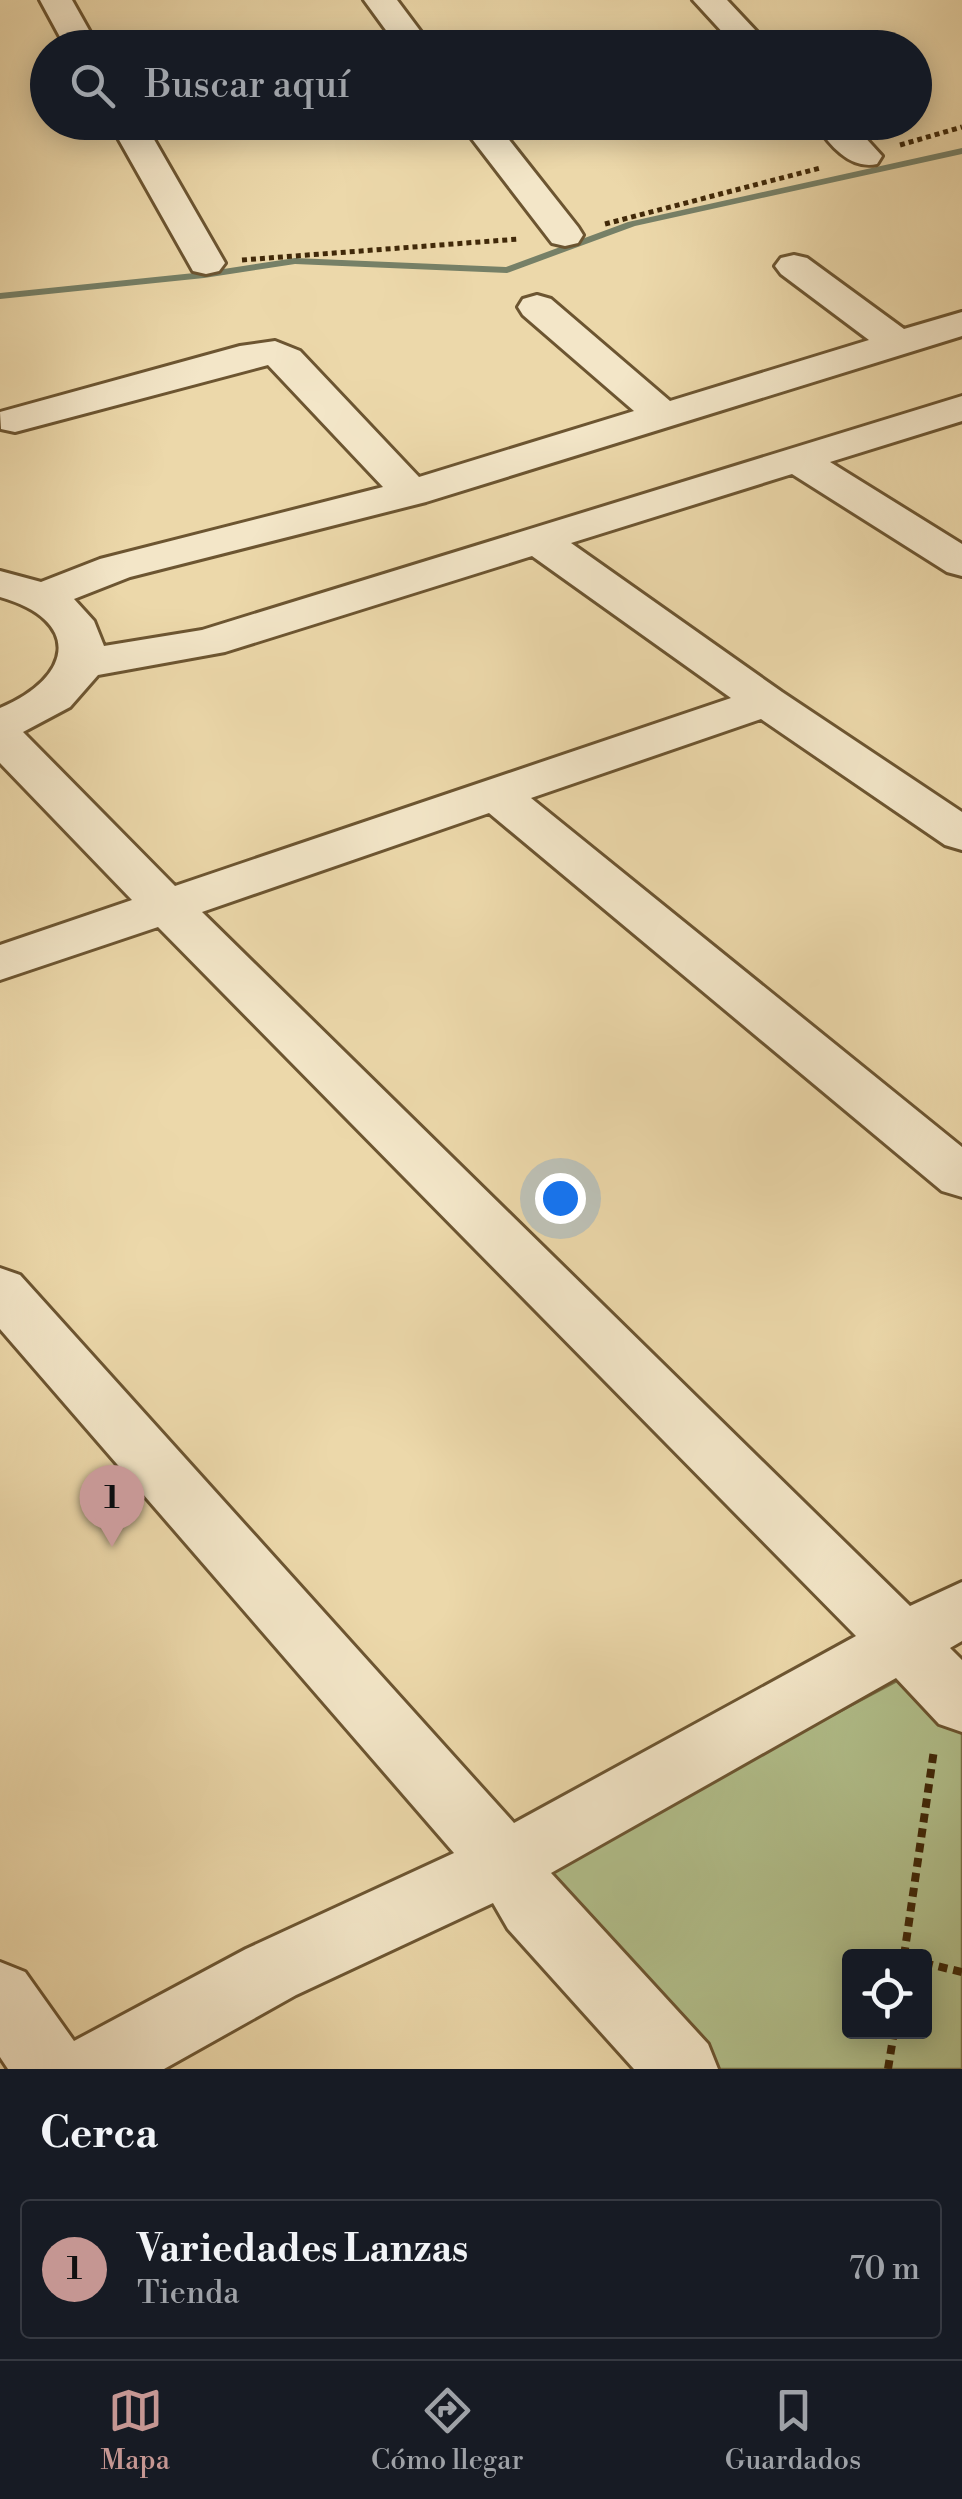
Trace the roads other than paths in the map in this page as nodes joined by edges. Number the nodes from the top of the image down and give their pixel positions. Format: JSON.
{"nodes":[{"id":1,"x":56,"y":0,"type":"edge"},
{"id":2,"x":380,"y":0,"type":"edge"},
{"id":3,"x":709,"y":0,"type":"edge"},
{"id":4,"x":73,"y":30,"type":"edge"},
{"id":5,"x":404,"y":30,"type":"edge"},
{"id":6,"x":738,"y":30,"type":"edge"},
{"id":7,"x":136,"y":140,"type":"edge"},
{"id":8,"x":490,"y":140,"type":"edge"},
{"id":9,"x":848,"y":140,"type":"edge"},
{"id":10,"x":864,"y":156,"type":"dead end"},
{"id":11,"x":564,"y":235,"type":"dead end"},
{"id":12,"x":206,"y":263,"type":"dead end"},
{"id":13,"x":794,"y":266,"type":"dead end"},
{"id":14,"x":537,"y":307,"type":"dead end"},
{"id":15,"x":962,"y":324,"type":"edge"},
{"id":16,"x":900,"y":346,"type":"junction"},
{"id":17,"x":962,"y":408,"type":"edge"},
{"id":18,"x":665,"y":418,"type":"junction"},
{"id":19,"x":15,"y":420,"type":"dead end"},
{"id":20,"x":800,"y":460,"type":"junction"},
{"id":21,"x":411,"y":493,"type":"junction"},
{"id":22,"x":538,"y":540,"type":"junction"},
{"id":23,"x":962,"y":562,"type":"edge"},
{"id":24,"x":0,"y":584,"type":"edge"},
{"id":25,"x":43,"y":596,"type":"junction"},
{"id":26,"x":80,"y":664,"type":"junction"},
{"id":27,"x":766,"y":702,"type":"junction"},
{"id":28,"x":0,"y":724,"type":"edge"},
{"id":29,"x":0,"y":736,"type":"edge"},
{"id":30,"x":496,"y":794,"type":"junction"},
{"id":31,"x":962,"y":834,"type":"edge"},
{"id":32,"x":167,"y":907,"type":"junction"},
{"id":33,"x":0,"y":963,"type":"edge"},
{"id":34,"x":962,"y":1177,"type":"edge"},
{"id":35,"x":0,"y":1290,"type":"edge"},
{"id":36,"x":962,"y":1609,"type":"edge"},
{"id":37,"x":901,"y":1640,"type":"junction"},
{"id":38,"x":949,"y":1718,"type":"edge"},
{"id":39,"x":506,"y":1863,"type":"junction"},
{"id":40,"x":0,"y":1996,"type":"edge"},
{"id":41,"x":51,"y":2069,"type":"edge"},
{"id":42,"x":94,"y":2069,"type":"edge"},
{"id":43,"x":682,"y":2069,"type":"edge"}],
"edges":[{"from":1,"to":4,"type":"street"},
{"from":2,"to":5,"type":"street"},
{"from":3,"to":6,"type":"street"},
{"from":7,"to":12,"type":"street"},
{"from":8,"to":11,"type":"street"},
{"from":9,"to":10,"type":"street"},
{"from":13,"to":16,"type":"street"},
{"from":14,"to":18,"type":"street"},
{"from":15,"to":16,"type":"street"},
{"from":16,"to":18,"type":"street"},
{"from":17,"to":20,"type":"street"},
{"from":18,"to":21,"type":"street"},
{"from":19,"to":21,"type":"street"},
{"from":20,"to":22,"type":"street"},
{"from":20,"to":23,"type":"street"},
{"from":21,"to":25,"type":"street"},
{"from":22,"to":26,"type":"street"},
{"from":22,"to":27,"type":"street"},
{"from":24,"to":25,"type":"street"},
{"from":25,"to":26,"type":"street"},
{"from":26,"to":28,"type":"street"},
{"from":27,"to":30,"type":"street"},
{"from":27,"to":31,"type":"street"},
{"from":29,"to":32,"type":"street"},
{"from":30,"to":32,"type":"street"},
{"from":30,"to":34,"type":"street"},
{"from":32,"to":33,"type":"street"},
{"from":32,"to":37,"type":"street"},
{"from":35,"to":39,"type":"street"},
{"from":36,"to":37,"type":"street"},
{"from":37,"to":38,"type":"street"},
{"from":37,"to":39,"type":"street"},
{"from":39,"to":42,"type":"street"},
{"from":39,"to":43,"type":"street"},
{"from":40,"to":41,"type":"street"}]}
